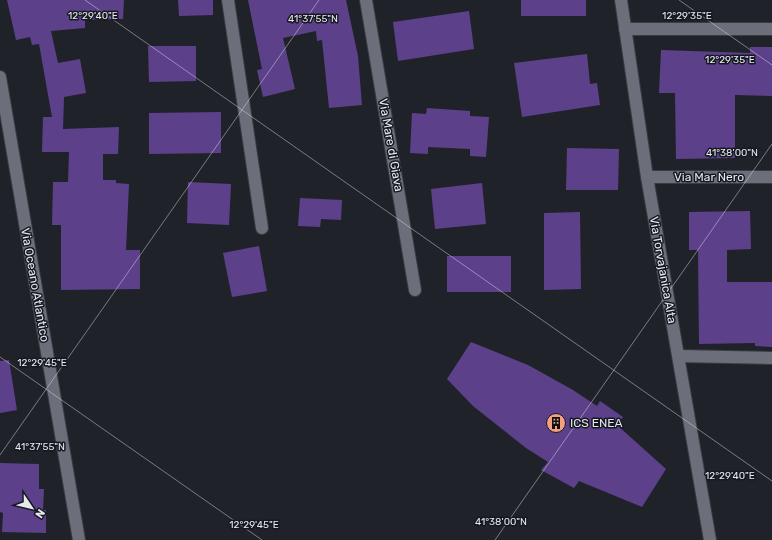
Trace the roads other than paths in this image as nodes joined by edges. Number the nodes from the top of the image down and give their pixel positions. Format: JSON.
{"nodes":[{"id":1,"x":228,"y":0,"type":"edge"},
{"id":2,"x":366,"y":0,"type":"edge"},
{"id":3,"x":621,"y":0,"type":"edge"},
{"id":4,"x":624,"y":29,"type":"junction"},
{"id":5,"x":772,"y":29,"type":"edge"},
{"id":6,"x":0,"y":77,"type":"edge"},
{"id":7,"x":647,"y":177,"type":"junction"},
{"id":8,"x":772,"y":177,"type":"edge"},
{"id":9,"x":262,"y":228,"type":"dead end"},
{"id":10,"x":415,"y":290,"type":"dead end"},
{"id":11,"x":679,"y":356,"type":"junction"},
{"id":12,"x":772,"y":358,"type":"edge"},
{"id":13,"x":79,"y":540,"type":"edge"},
{"id":14,"x":710,"y":540,"type":"edge"}],
"edges":[{"from":1,"to":9,"type":"street"},
{"from":2,"to":10,"type":"street","name":"Via Mare di Giava"},
{"from":3,"to":4,"type":"street","name":"Via Torvajanica Alta"},
{"from":4,"to":5,"type":"street"},
{"from":4,"to":7,"type":"street","name":"Via Torvajanica Alta"},
{"from":6,"to":13,"type":"street","name":"Via Oceano Atlantico"},
{"from":7,"to":8,"type":"street","name":"Via Mar Nero"},
{"from":7,"to":11,"type":"street","name":"Via Torvajanica Alta"},
{"from":11,"to":12,"type":"street"},
{"from":11,"to":14,"type":"street","name":"Via Torvajanica Alta"}]}
